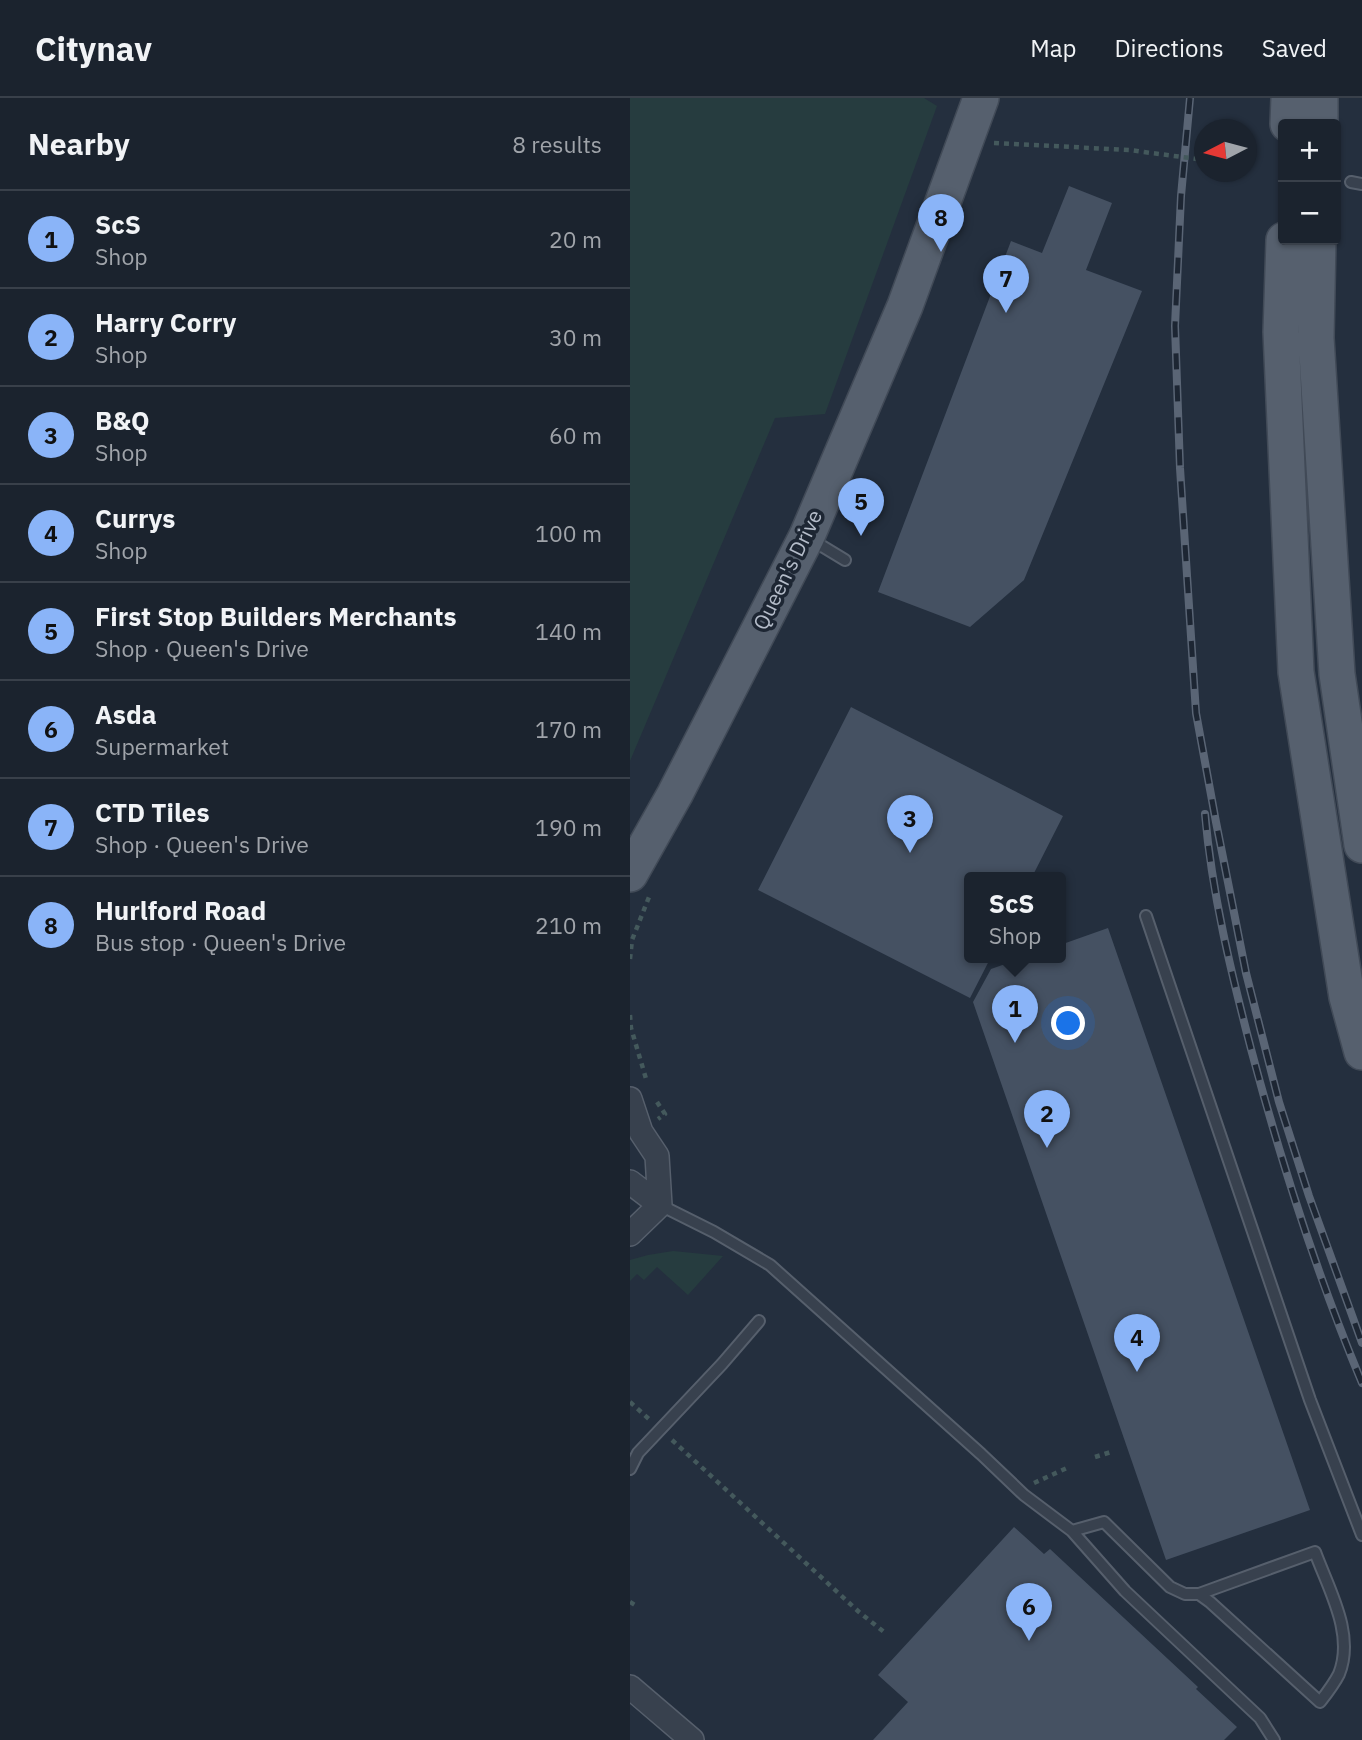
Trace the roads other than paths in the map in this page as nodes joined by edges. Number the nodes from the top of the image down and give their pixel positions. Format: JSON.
{"nodes":[{"id":1,"x":981,"y":98,"type":"edge"},
{"id":2,"x":1289,"y":98,"type":"edge"},
{"id":3,"x":1320,"y":98,"type":"edge"},
{"id":4,"x":1288,"y":119,"type":"edge"},
{"id":5,"x":1320,"y":119,"type":"edge"},
{"id":6,"x":1284,"y":245,"type":"edge"},
{"id":7,"x":1318,"y":245,"type":"edge"},
{"id":8,"x":807,"y":536,"type":"junction"},
{"id":9,"x":845,"y":560,"type":"dead end"},
{"id":10,"x":1362,"y":845,"type":"edge"},
{"id":11,"x":640,"y":884,"type":"edge"},
{"id":12,"x":1146,"y":916,"type":"dead end"},
{"id":13,"x":1362,"y":1052,"type":"edge"},
{"id":14,"x":630,"y":1099,"type":"edge"},
{"id":15,"x":630,"y":1182,"type":"edge"},
{"id":16,"x":660,"y":1205,"type":"junction"},
{"id":17,"x":630,"y":1234,"type":"edge"},
{"id":18,"x":759,"y":1321,"type":"dead end"},
{"id":19,"x":630,"y":1469,"type":"edge"},
{"id":20,"x":1072,"y":1531,"type":"junction"},
{"id":21,"x":1362,"y":1535,"type":"edge"},
{"id":22,"x":1199,"y":1594,"type":"junction"},
{"id":23,"x":630,"y":1687,"type":"edge"},
{"id":24,"x":692,"y":1740,"type":"edge"},
{"id":25,"x":1274,"y":1740,"type":"edge"}],
"edges":[{"from":1,"to":8,"type":"main road","name":"Queen's Drive"},
{"from":2,"to":4,"type":"main road"},
{"from":3,"to":5,"type":"main road"},
{"from":6,"to":13,"type":"main road"},
{"from":7,"to":10,"type":"main road"},
{"from":8,"to":9,"type":"lane"},
{"from":8,"to":11,"type":"main road","name":"Queen's Drive"},
{"from":12,"to":21,"type":"lane"},
{"from":14,"to":16,"type":"street"},
{"from":15,"to":16,"type":"street"},
{"from":16,"to":17,"type":"street"},
{"from":16,"to":20,"type":"lane"},
{"from":18,"to":19,"type":"lane"},
{"from":20,"to":22,"type":"lane"},
{"from":20,"to":25,"type":"lane"},
{"from":22,"to":22,"type":"lane"},
{"from":23,"to":24,"type":"street"}]}
